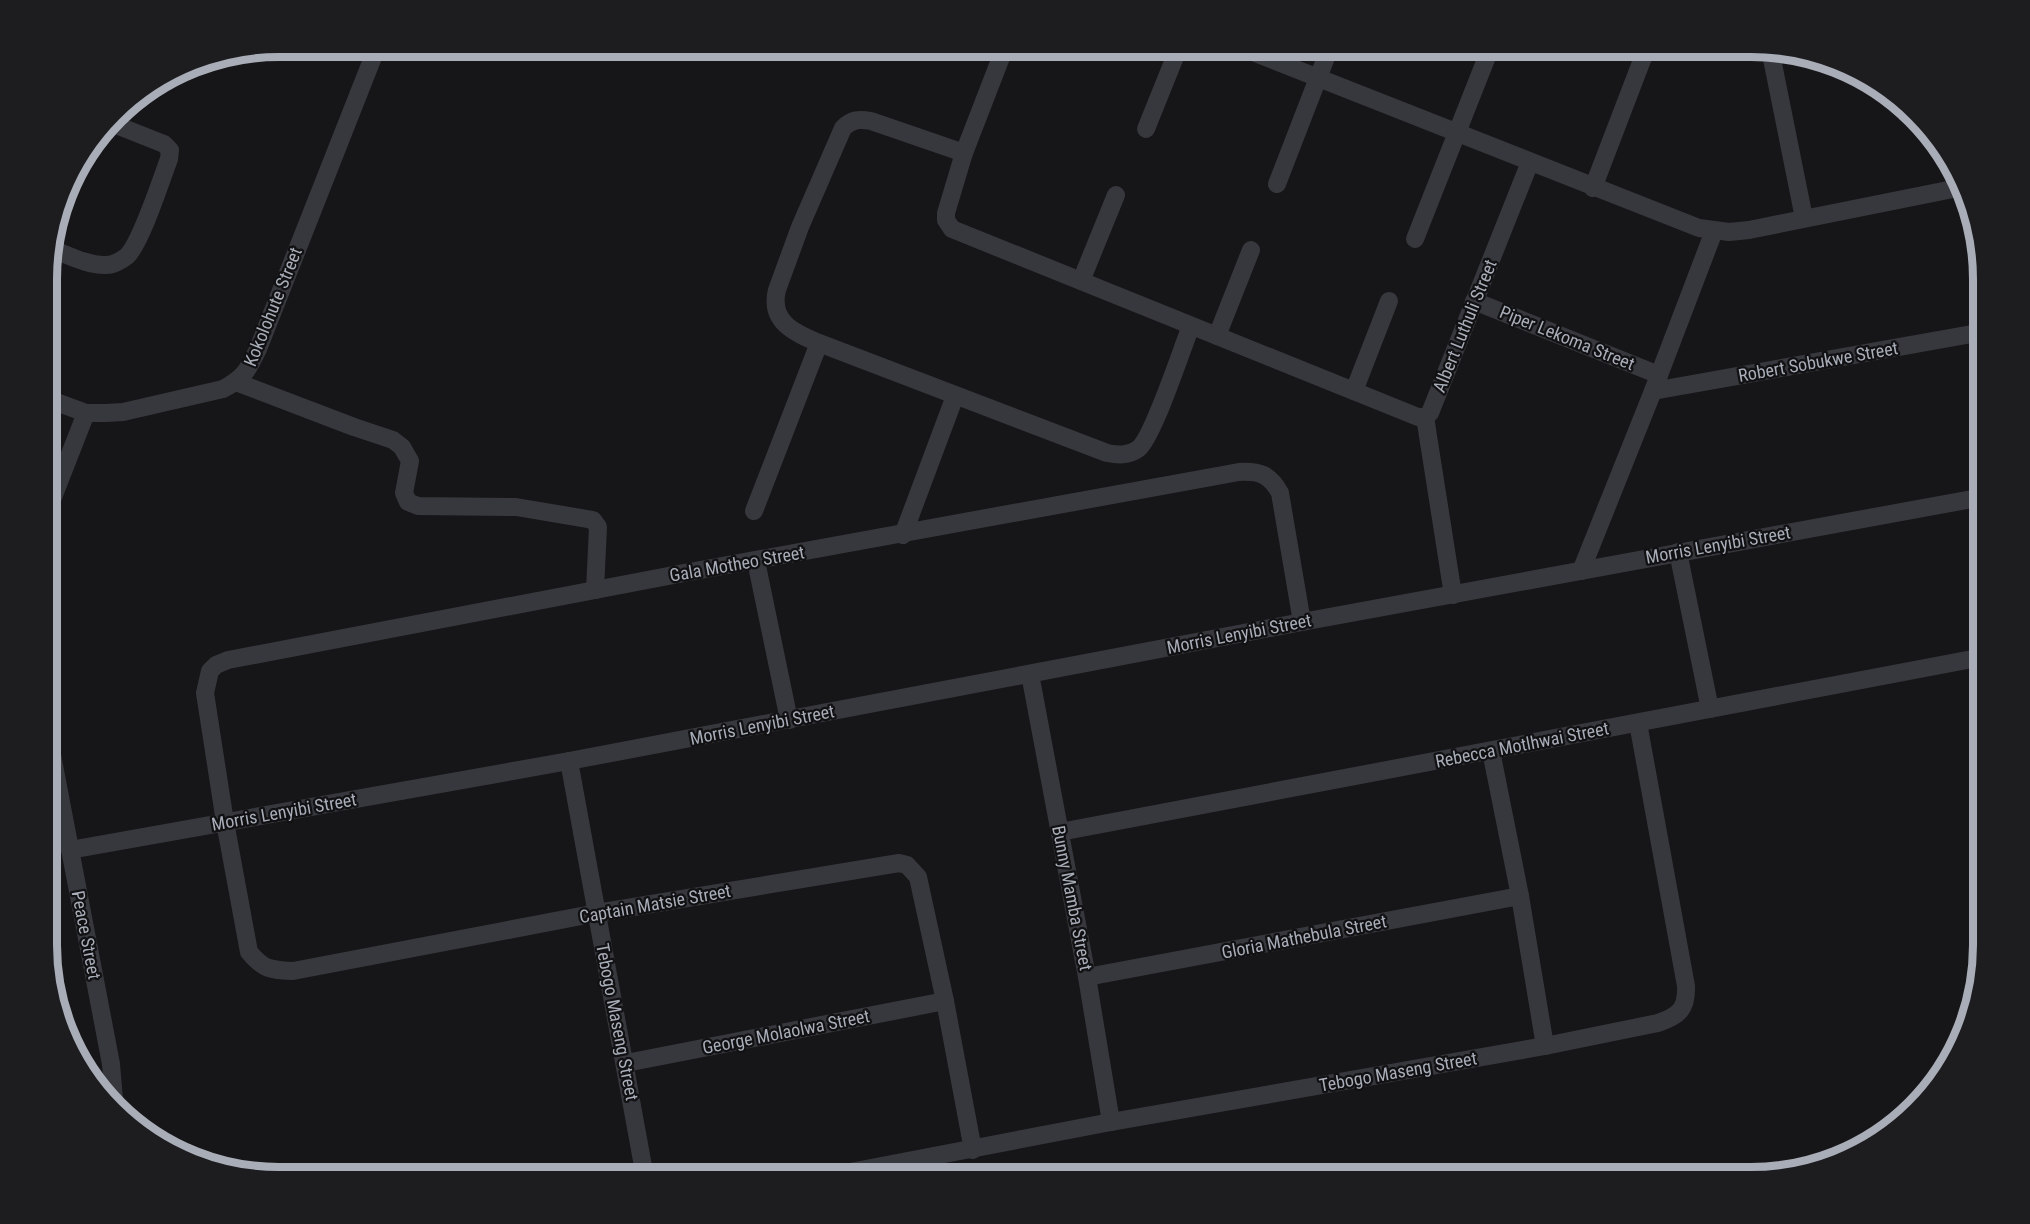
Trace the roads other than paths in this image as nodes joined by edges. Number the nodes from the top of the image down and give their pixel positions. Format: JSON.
{"nodes":[{"id":1,"x":372,"y":57,"type":"edge"},
{"id":2,"x":1001,"y":57,"type":"edge"},
{"id":3,"x":1175,"y":57,"type":"edge"},
{"id":4,"x":1266,"y":57,"type":"edge"},
{"id":5,"x":1326,"y":57,"type":"edge"},
{"id":6,"x":1487,"y":57,"type":"edge"},
{"id":7,"x":1643,"y":57,"type":"edge"},
{"id":8,"x":1772,"y":58,"type":"edge"},
{"id":9,"x":1318,"y":78,"type":"junction"},
{"id":10,"x":118,"y":126,"type":"edge"},
{"id":11,"x":1146,"y":129,"type":"dead end"},
{"id":12,"x":1456,"y":133,"type":"junction"},
{"id":13,"x":964,"y":153,"type":"junction"},
{"id":14,"x":1530,"y":162,"type":"junction"},
{"id":15,"x":1277,"y":184,"type":"dead end"},
{"id":16,"x":1593,"y":188,"type":"junction"},
{"id":17,"x":1954,"y":189,"type":"edge"},
{"id":18,"x":1116,"y":195,"type":"dead end"},
{"id":19,"x":1804,"y":218,"type":"junction"},
{"id":20,"x":1714,"y":231,"type":"junction"},
{"id":21,"x":1415,"y":239,"type":"dead end"},
{"id":22,"x":1251,"y":250,"type":"dead end"},
{"id":23,"x":59,"y":252,"type":"edge"},
{"id":24,"x":1081,"y":281,"type":"junction"},
{"id":25,"x":1389,"y":301,"type":"dead end"},
{"id":26,"x":1474,"y":301,"type":"junction"},
{"id":27,"x":1191,"y":326,"type":"junction"},
{"id":28,"x":1973,"y":334,"type":"edge"},
{"id":29,"x":1217,"y":336,"type":"junction"},
{"id":30,"x":819,"y":343,"type":"junction"},
{"id":31,"x":236,"y":382,"type":"junction"},
{"id":32,"x":1656,"y":383,"type":"junction"},
{"id":33,"x":1354,"y":391,"type":"junction"},
{"id":34,"x":955,"y":396,"type":"junction"},
{"id":35,"x":57,"y":402,"type":"edge"},
{"id":36,"x":86,"y":413,"type":"junction"},
{"id":37,"x":1425,"y":417,"type":"junction"},
{"id":38,"x":57,"y":487,"type":"edge"},
{"id":39,"x":1973,"y":499,"type":"edge"},
{"id":40,"x":754,"y":511,"type":"dead end"},
{"id":41,"x":903,"y":535,"type":"junction"},
{"id":42,"x":1678,"y":552,"type":"junction"},
{"id":43,"x":756,"y":561,"type":"junction"},
{"id":44,"x":1581,"y":571,"type":"junction"},
{"id":45,"x":595,"y":590,"type":"junction"},
{"id":46,"x":1453,"y":595,"type":"junction"},
{"id":47,"x":1302,"y":622,"type":"junction"},
{"id":48,"x":1973,"y":659,"type":"edge"},
{"id":49,"x":1030,"y":674,"type":"junction"},
{"id":50,"x":1710,"y":709,"type":"junction"},
{"id":51,"x":789,"y":720,"type":"junction"},
{"id":52,"x":1638,"y":723,"type":"junction"},
{"id":53,"x":1491,"y":751,"type":"junction"},
{"id":54,"x":569,"y":761,"type":"junction"},
{"id":55,"x":57,"y":788,"type":"edge"},
{"id":56,"x":225,"y":822,"type":"junction"},
{"id":57,"x":1060,"y":832,"type":"junction"},
{"id":58,"x":70,"y":850,"type":"junction"},
{"id":59,"x":1520,"y":896,"type":"junction"},
{"id":60,"x":597,"y":913,"type":"junction"},
{"id":61,"x":1087,"y":977,"type":"junction"},
{"id":62,"x":945,"y":1001,"type":"junction"},
{"id":63,"x":1545,"y":1046,"type":"junction"},
{"id":64,"x":626,"y":1063,"type":"junction"},
{"id":65,"x":113,"y":1093,"type":"edge"},
{"id":66,"x":1111,"y":1122,"type":"junction"},
{"id":67,"x":973,"y":1150,"type":"junction"},
{"id":68,"x":643,"y":1167,"type":"edge"},
{"id":69,"x":879,"y":1167,"type":"edge"}],
"edges":[{"from":1,"to":31,"type":"street","name":"Kokolohute Street"},
{"from":2,"to":13,"type":"street"},
{"from":3,"to":11,"type":"street"},
{"from":4,"to":9,"type":"street"},
{"from":5,"to":9,"type":"street"},
{"from":6,"to":12,"type":"street"},
{"from":7,"to":16,"type":"street"},
{"from":8,"to":19,"type":"street"},
{"from":9,"to":12,"type":"street"},
{"from":9,"to":15,"type":"street"},
{"from":10,"to":23,"type":"street"},
{"from":12,"to":14,"type":"street"},
{"from":12,"to":21,"type":"street"},
{"from":13,"to":24,"type":"street"},
{"from":13,"to":30,"type":"street"},
{"from":14,"to":16,"type":"street"},
{"from":14,"to":26,"type":"street","name":"Albert Luthuli Street"},
{"from":16,"to":20,"type":"street"},
{"from":17,"to":19,"type":"street"},
{"from":18,"to":24,"type":"street"},
{"from":19,"to":20,"type":"street"},
{"from":20,"to":32,"type":"street"},
{"from":22,"to":29,"type":"street"},
{"from":24,"to":27,"type":"street"},
{"from":25,"to":33,"type":"street"},
{"from":26,"to":32,"type":"street","name":"Piper Lekoma Street"},
{"from":26,"to":37,"type":"street","name":"Albert Luthuli Street"},
{"from":27,"to":29,"type":"street"},
{"from":27,"to":34,"type":"street"},
{"from":28,"to":32,"type":"street","name":"Robert Sobukwe Street"},
{"from":29,"to":33,"type":"street"},
{"from":30,"to":34,"type":"street"},
{"from":30,"to":40,"type":"street"},
{"from":31,"to":36,"type":"street","name":"Kokolohute Street"},
{"from":31,"to":45,"type":"street"},
{"from":32,"to":44,"type":"street"},
{"from":33,"to":37,"type":"street"},
{"from":34,"to":41,"type":"street"},
{"from":35,"to":36,"type":"street","name":"Kokolohute Street"},
{"from":36,"to":38,"type":"street"},
{"from":37,"to":46,"type":"street"},
{"from":39,"to":42,"type":"street","name":"Morris Lenyibi Street"},
{"from":41,"to":43,"type":"street","name":"Gala Motheo Street"},
{"from":41,"to":47,"type":"street","name":"Gala Motheo Street"},
{"from":42,"to":44,"type":"street","name":"Morris Lenyibi Street"},
{"from":42,"to":50,"type":"street"},
{"from":43,"to":45,"type":"street","name":"Gala Motheo Street"},
{"from":43,"to":51,"type":"street"},
{"from":44,"to":46,"type":"street","name":"Morris Lenyibi Street"},
{"from":45,"to":56,"type":"street","name":"Gala Motheo Street"},
{"from":46,"to":47,"type":"street","name":"Morris Lenyibi Street"},
{"from":47,"to":49,"type":"street","name":"Morris Lenyibi Street"},
{"from":48,"to":50,"type":"street","name":"Rebecca Motlhwai Street"},
{"from":49,"to":51,"type":"street","name":"Morris Lenyibi Street"},
{"from":49,"to":57,"type":"street","name":"Bunny Mamba Street"},
{"from":50,"to":52,"type":"street","name":"Rebecca Motlhwai Street"},
{"from":51,"to":54,"type":"street","name":"Morris Lenyibi Street"},
{"from":52,"to":53,"type":"street","name":"Rebecca Motlhwai Street"},
{"from":52,"to":63,"type":"street","name":"Tebogo Maseng Street"},
{"from":53,"to":57,"type":"street","name":"Rebecca Motlhwai Street"},
{"from":53,"to":59,"type":"street"},
{"from":54,"to":56,"type":"street","name":"Morris Lenyibi Street"},
{"from":54,"to":60,"type":"street","name":"Tebogo Maseng Street"},
{"from":55,"to":58,"type":"street","name":"Peace Street"},
{"from":56,"to":58,"type":"street","name":"Morris Lenyibi Street"},
{"from":56,"to":60,"type":"street","name":"Captain Matsie Street"},
{"from":57,"to":61,"type":"street","name":"Bunny Mamba Street"},
{"from":58,"to":65,"type":"street","name":"Peace Street"},
{"from":59,"to":61,"type":"street","name":"Gloria Mathebula Street"},
{"from":59,"to":63,"type":"street"},
{"from":60,"to":62,"type":"street","name":"Captain Matsie Street"},
{"from":60,"to":64,"type":"street","name":"Tebogo Maseng Street"},
{"from":61,"to":66,"type":"street","name":"Bunny Mamba Street"},
{"from":62,"to":64,"type":"street","name":"George Molaolwa Street"},
{"from":62,"to":67,"type":"street","name":"Captain Matsie Street"},
{"from":63,"to":66,"type":"street","name":"Tebogo Maseng Street"},
{"from":64,"to":68,"type":"street","name":"Tebogo Maseng Street"},
{"from":66,"to":67,"type":"street","name":"Tebogo Maseng Street"},
{"from":67,"to":69,"type":"street","name":"Tebogo Maseng Street"}]}
